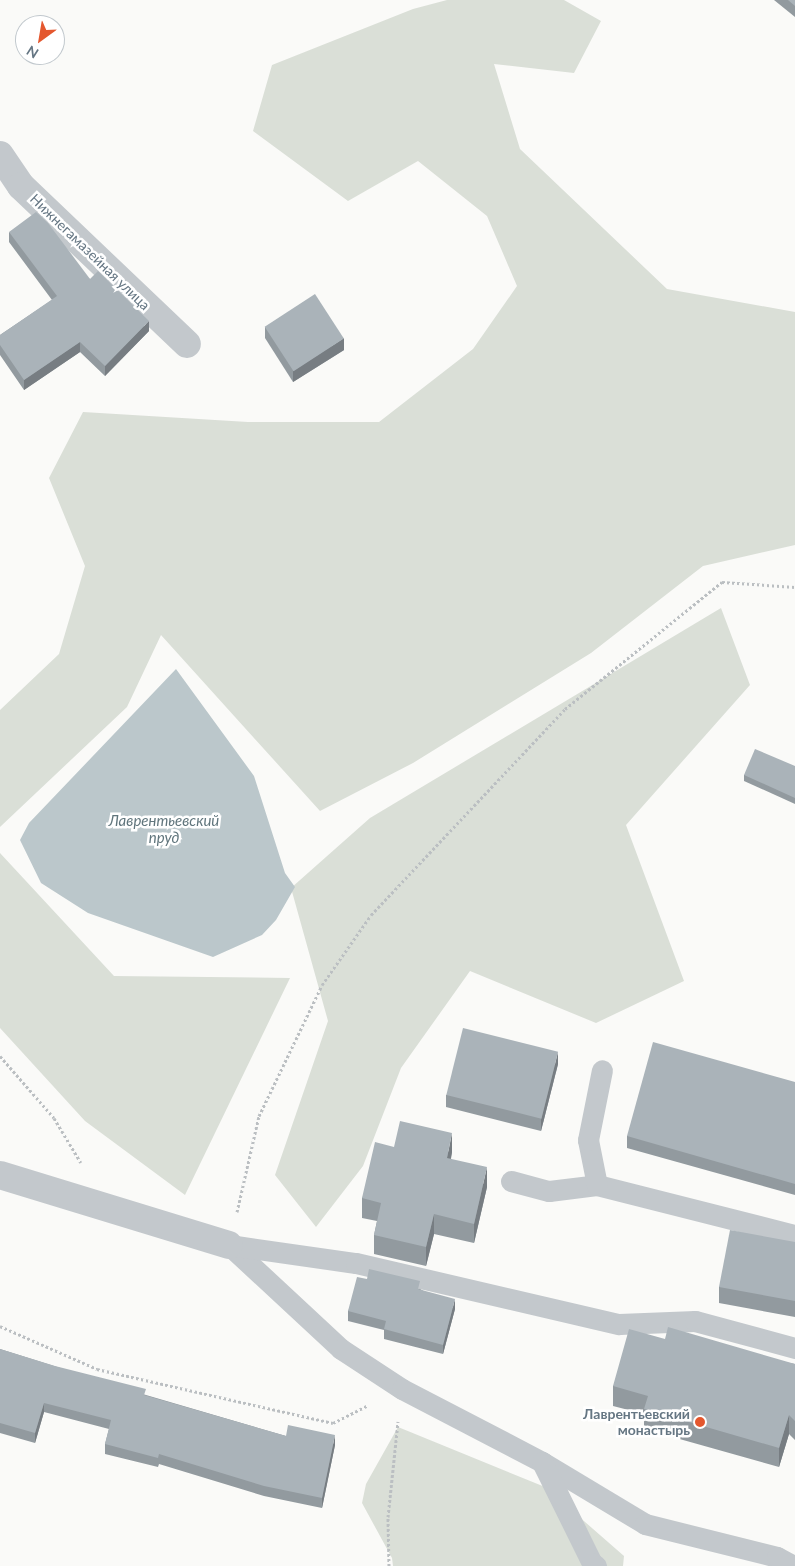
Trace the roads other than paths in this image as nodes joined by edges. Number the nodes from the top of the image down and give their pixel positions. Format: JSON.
{"nodes":[{"id":1,"x":0,"y":155,"type":"edge"},
{"id":2,"x":186,"y":344,"type":"dead end"},
{"id":3,"x":602,"y":1070,"type":"dead end"},
{"id":4,"x":0,"y":1175,"type":"edge"},
{"id":5,"x":511,"y":1181,"type":"dead end"},
{"id":6,"x":597,"y":1185,"type":"junction"},
{"id":7,"x":795,"y":1235,"type":"edge"},
{"id":8,"x":229,"y":1245,"type":"junction"},
{"id":9,"x":795,"y":1348,"type":"edge"},
{"id":10,"x":542,"y":1462,"type":"junction"},
{"id":11,"x":596,"y":1566,"type":"edge"},
{"id":12,"x":794,"y":1566,"type":"edge"}],
"edges":[{"from":1,"to":2,"type":"street","name":"Нижнегамазейная улица"},
{"from":3,"to":6,"type":"lane"},
{"from":4,"to":8,"type":"street"},
{"from":5,"to":6,"type":"lane"},
{"from":6,"to":7,"type":"lane"},
{"from":8,"to":9,"type":"lane"},
{"from":8,"to":10,"type":"lane"},
{"from":10,"to":11,"type":"lane"},
{"from":10,"to":12,"type":"lane"}]}
